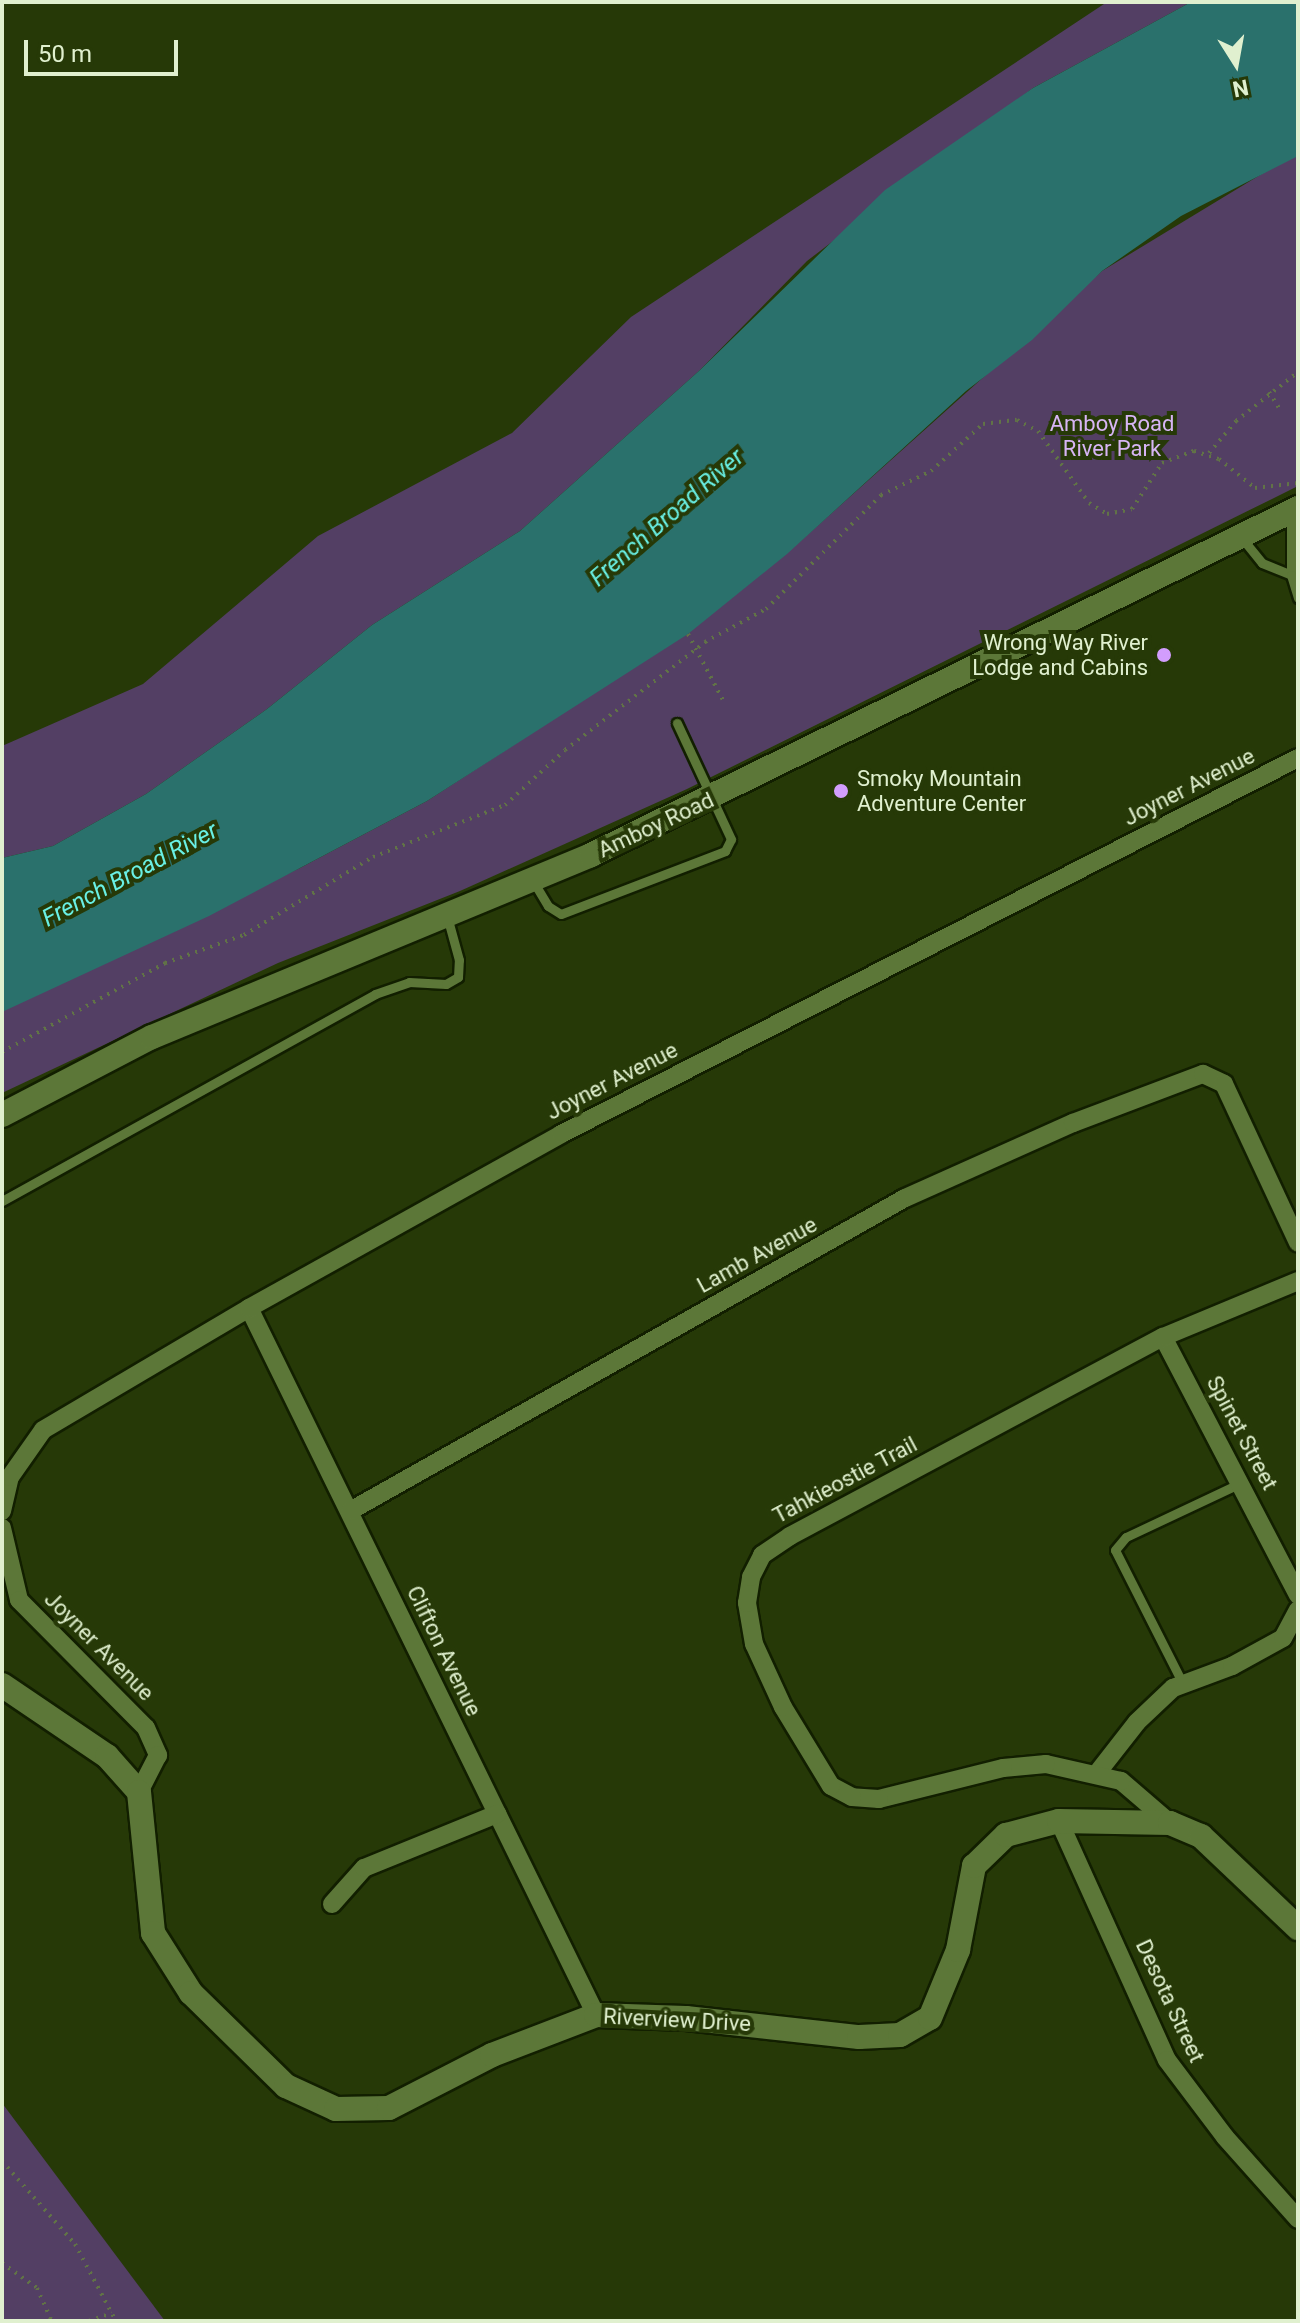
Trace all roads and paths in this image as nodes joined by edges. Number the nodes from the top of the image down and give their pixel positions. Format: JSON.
{"nodes":[{"id":1,"x":1298,"y":372,"type":"edge"},
{"id":2,"x":1269,"y":392,"type":"junction"},
{"id":3,"x":1279,"y":408,"type":"dead end"},
{"id":4,"x":1209,"y":454,"type":"junction"},
{"id":5,"x":1298,"y":483,"type":"edge"},
{"id":6,"x":1294,"y":510,"type":"edge"},
{"id":7,"x":1241,"y":537,"type":"junction"},
{"id":8,"x":1291,"y":575,"type":"junction"},
{"id":9,"x":1298,"y":598,"type":"edge"},
{"id":10,"x":688,"y":634,"type":"dead end"},
{"id":11,"x":696,"y":649,"type":"junction"},
{"id":12,"x":723,"y":700,"type":"dead end"},
{"id":13,"x":677,"y":723,"type":"dead end"},
{"id":14,"x":1298,"y":758,"type":"edge"},
{"id":15,"x":712,"y":798,"type":"junction"},
{"id":16,"x":533,"y":881,"type":"junction"},
{"id":17,"x":447,"y":916,"type":"junction"},
{"id":18,"x":2,"y":1052,"type":"edge"},
{"id":19,"x":2,"y":1115,"type":"edge"},
{"id":20,"x":2,"y":1201,"type":"edge"},
{"id":21,"x":1298,"y":1243,"type":"edge"},
{"id":22,"x":1298,"y":1281,"type":"edge"},
{"id":23,"x":249,"y":1308,"type":"junction"},
{"id":24,"x":1163,"y":1337,"type":"junction"},
{"id":25,"x":1241,"y":1483,"type":"junction"},
{"id":26,"x":2,"y":1511,"type":"edge"},
{"id":27,"x":350,"y":1511,"type":"junction"},
{"id":28,"x":2,"y":1528,"type":"edge"},
{"id":29,"x":1298,"y":1595,"type":"edge"},
{"id":30,"x":1298,"y":1610,"type":"edge"},
{"id":31,"x":1183,"y":1684,"type":"junction"},
{"id":32,"x":2,"y":1685,"type":"edge"},
{"id":33,"x":1098,"y":1772,"type":"junction"},
{"id":34,"x":139,"y":1792,"type":"junction"},
{"id":35,"x":497,"y":1814,"type":"junction"},
{"id":36,"x":1059,"y":1821,"type":"junction"},
{"id":37,"x":1170,"y":1823,"type":"junction"},
{"id":38,"x":332,"y":1904,"type":"dead end"},
{"id":39,"x":1298,"y":1928,"type":"edge"},
{"id":40,"x":596,"y":2015,"type":"junction"},
{"id":41,"x":2,"y":2161,"type":"edge"},
{"id":42,"x":1298,"y":2219,"type":"edge"},
{"id":43,"x":2,"y":2263,"type":"edge"},
{"id":44,"x":112,"y":2313,"type":"junction"},
{"id":45,"x":52,"y":2321,"type":"edge"},
{"id":46,"x":89,"y":2321,"type":"edge"},
{"id":47,"x":116,"y":2321,"type":"edge"}],
"edges":[{"from":1,"to":2,"type":"path"},
{"from":2,"to":3,"type":"path"},
{"from":2,"to":4,"type":"path"},
{"from":4,"to":5,"type":"path"},
{"from":4,"to":11,"type":"path"},
{"from":6,"to":7,"type":"street","name":"Amboy Road"},
{"from":6,"to":8,"type":"lane"},
{"from":7,"to":8,"type":"lane"},
{"from":7,"to":15,"type":"street","name":"Amboy Road"},
{"from":8,"to":9,"type":"lane"},
{"from":10,"to":11,"type":"path"},
{"from":11,"to":12,"type":"path"},
{"from":11,"to":18,"type":"path"},
{"from":13,"to":15,"type":"lane"},
{"from":14,"to":23,"type":"street","name":"Joyner Avenue"},
{"from":15,"to":16,"type":"street","name":"Amboy Road"},
{"from":15,"to":16,"type":"lane"},
{"from":16,"to":17,"type":"street","name":"Amboy Road"},
{"from":17,"to":19,"type":"street","name":"Amboy Road"},
{"from":17,"to":20,"type":"lane"},
{"from":21,"to":27,"type":"street","name":"Lamb Avenue"},
{"from":22,"to":24,"type":"street","name":"Tahkieostie Trail"},
{"from":23,"to":26,"type":"street","name":"Joyner Avenue"},
{"from":23,"to":27,"type":"street","name":"Clifton Avenue"},
{"from":24,"to":25,"type":"street","name":"Spinet Street"},
{"from":24,"to":33,"type":"street","name":"Tahkieostie Trail"},
{"from":25,"to":29,"type":"street","name":"Spinet Street"},
{"from":25,"to":31,"type":"lane"},
{"from":27,"to":35,"type":"street","name":"Clifton Avenue"},
{"from":28,"to":34,"type":"street","name":"Joyner Avenue"},
{"from":30,"to":31,"type":"street"},
{"from":31,"to":33,"type":"street"},
{"from":32,"to":34,"type":"street"},
{"from":33,"to":37,"type":"street","name":"Tahkieostie Trail"},
{"from":34,"to":40,"type":"street","name":"Riverview Drive"},
{"from":35,"to":38,"type":"street"},
{"from":35,"to":40,"type":"street","name":"Clifton Avenue"},
{"from":36,"to":37,"type":"street","name":"Riverview Drive"},
{"from":36,"to":40,"type":"street","name":"Riverview Drive"},
{"from":36,"to":42,"type":"street","name":"Desota Street"},
{"from":37,"to":39,"type":"street","name":"Riverview Drive"},
{"from":41,"to":44,"type":"path"},
{"from":43,"to":45,"type":"path"},
{"from":44,"to":46,"type":"path"},
{"from":44,"to":47,"type":"path"}]}
